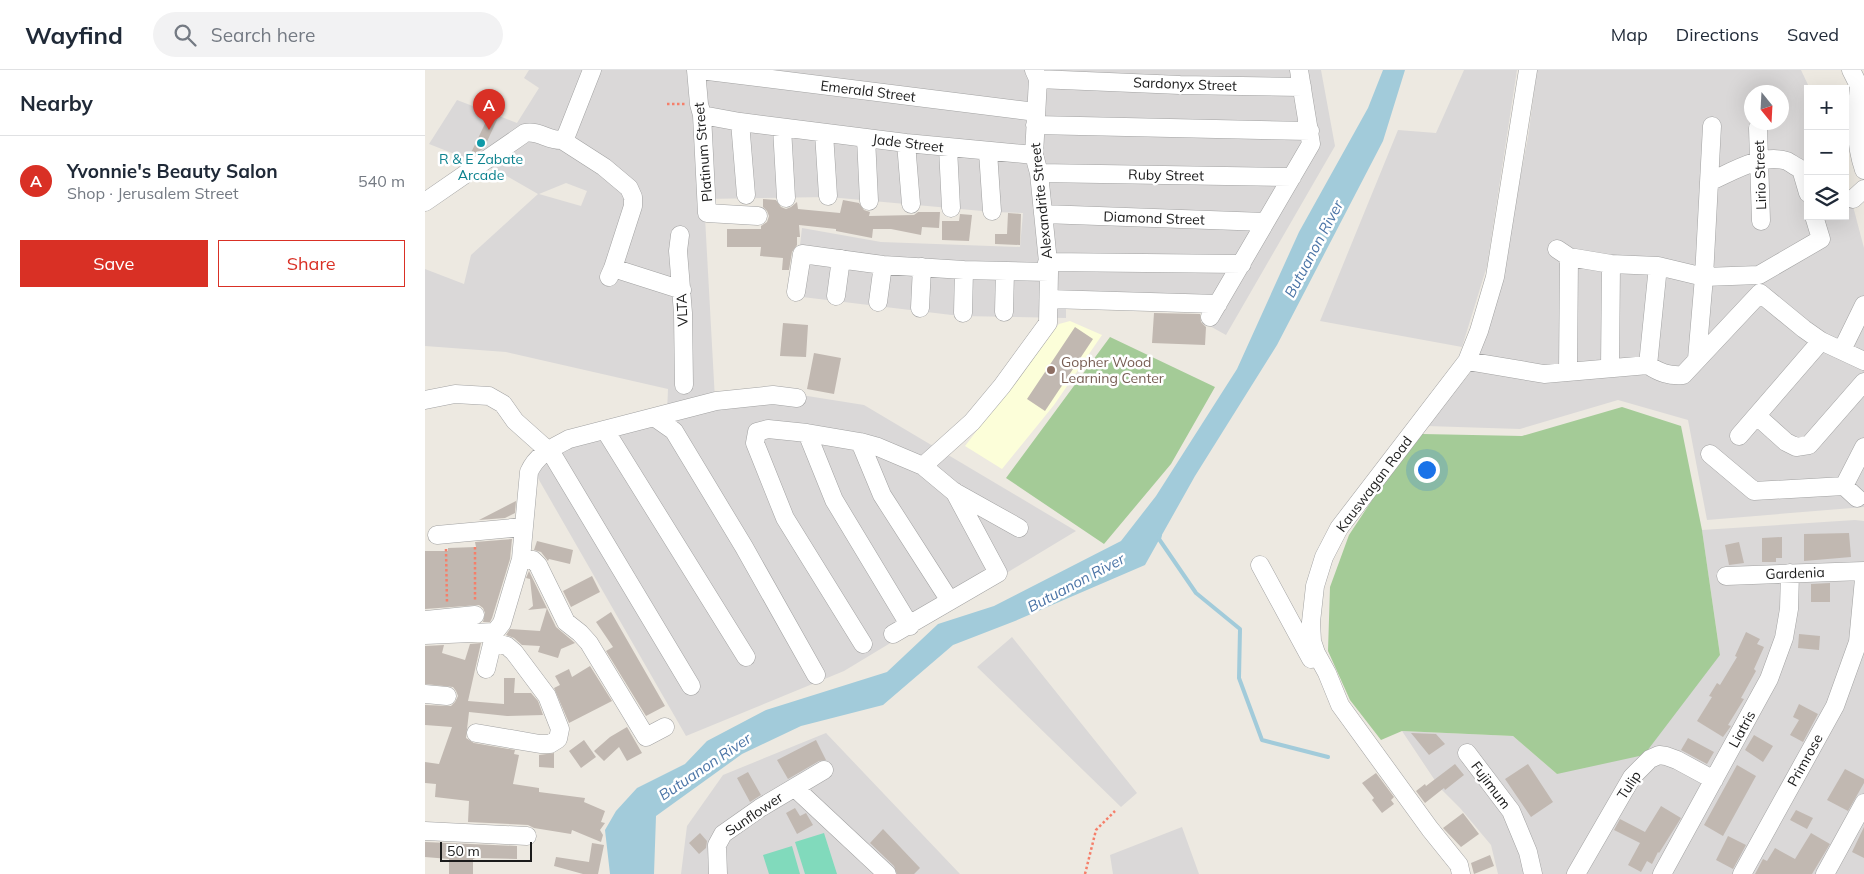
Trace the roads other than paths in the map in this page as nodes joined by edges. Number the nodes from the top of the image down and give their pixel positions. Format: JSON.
{"nodes":[{"id":1,"x":593,"y":70,"type":"edge"},
{"id":2,"x":696,"y":70,"type":"edge"},
{"id":3,"x":701,"y":70,"type":"edge"},
{"id":4,"x":1528,"y":70,"type":"edge"},
{"id":5,"x":1851,"y":70,"type":"edge"},
{"id":6,"x":1036,"y":74,"type":"edge"},
{"id":7,"x":1300,"y":79,"type":"edge"},
{"id":8,"x":1862,"y":86,"type":"edge"},
{"id":9,"x":702,"y":115,"type":"junction"},
{"id":10,"x":1035,"y":118,"type":"junction"},
{"id":11,"x":740,"y":122,"type":"junction"},
{"id":12,"x":1712,"y":126,"type":"dead end"},
{"id":13,"x":782,"y":128,"type":"junction"},
{"id":14,"x":1758,"y":130,"type":"edge"},
{"id":15,"x":1310,"y":131,"type":"junction"},
{"id":16,"x":824,"y":133,"type":"junction"},
{"id":17,"x":866,"y":138,"type":"junction"},
{"id":18,"x":562,"y":140,"type":"junction"},
{"id":19,"x":906,"y":143,"type":"junction"},
{"id":20,"x":948,"y":148,"type":"junction"},
{"id":21,"x":988,"y":152,"type":"junction"},
{"id":22,"x":1034,"y":155,"type":"junction"},
{"id":23,"x":1759,"y":162,"type":"junction"},
{"id":24,"x":1864,"y":170,"type":"edge"},
{"id":25,"x":1039,"y":173,"type":"junction"},
{"id":26,"x":1292,"y":177,"type":"junction"},
{"id":27,"x":1804,"y":179,"type":"edge"},
{"id":28,"x":1709,"y":182,"type":"junction"},
{"id":29,"x":747,"y":195,"type":"dead end"},
{"id":30,"x":828,"y":196,"type":"dead end"},
{"id":31,"x":786,"y":198,"type":"dead end"},
{"id":32,"x":869,"y":201,"type":"dead end"},
{"id":33,"x":425,"y":202,"type":"edge"},
{"id":34,"x":911,"y":204,"type":"dead end"},
{"id":35,"x":951,"y":208,"type":"dead end"},
{"id":36,"x":992,"y":211,"type":"dead end"},
{"id":37,"x":1043,"y":214,"type":"junction"},
{"id":38,"x":758,"y":216,"type":"dead end"},
{"id":39,"x":1815,"y":220,"type":"edge"},
{"id":40,"x":1761,"y":221,"type":"dead end"},
{"id":41,"x":1265,"y":222,"type":"junction"},
{"id":42,"x":680,"y":235,"type":"dead end"},
{"id":43,"x":841,"y":260,"type":"junction"},
{"id":44,"x":1242,"y":264,"type":"junction"},
{"id":45,"x":1611,"y":264,"type":"junction"},
{"id":46,"x":883,"y":265,"type":"junction"},
{"id":47,"x":1658,"y":266,"type":"junction"},
{"id":48,"x":1048,"y":267,"type":"junction"},
{"id":49,"x":922,"y":268,"type":"junction"},
{"id":50,"x":964,"y":270,"type":"junction"},
{"id":51,"x":1005,"y":272,"type":"junction"},
{"id":52,"x":1759,"y":276,"type":"junction"},
{"id":53,"x":1704,"y":278,"type":"junction"},
{"id":54,"x":682,"y":290,"type":"junction"},
{"id":55,"x":796,"y":292,"type":"dead end"},
{"id":56,"x":1760,"y":293,"type":"junction"},
{"id":57,"x":836,"y":296,"type":"dead end"},
{"id":58,"x":1049,"y":299,"type":"junction"},
{"id":59,"x":878,"y":302,"type":"dead end"},
{"id":60,"x":1864,"y":305,"type":"edge"},
{"id":61,"x":920,"y":308,"type":"dead end"},
{"id":62,"x":1004,"y":312,"type":"dead end"},
{"id":63,"x":963,"y":313,"type":"dead end"},
{"id":64,"x":1821,"y":341,"type":"junction"},
{"id":65,"x":1842,"y":350,"type":"junction"},
{"id":66,"x":1697,"y":359,"type":"junction"},
{"id":67,"x":1467,"y":361,"type":"junction"},
{"id":68,"x":1864,"y":361,"type":"edge"},
{"id":69,"x":1648,"y":365,"type":"junction"},
{"id":70,"x":1610,"y":368,"type":"junction"},
{"id":71,"x":1568,"y":372,"type":"junction"},
{"id":72,"x":1864,"y":382,"type":"edge"},
{"id":73,"x":684,"y":385,"type":"dead end"},
{"id":74,"x":797,"y":398,"type":"dead end"},
{"id":75,"x":425,"y":400,"type":"edge"},
{"id":76,"x":1757,"y":416,"type":"junction"},
{"id":77,"x":654,"y":417,"type":"junction"},
{"id":78,"x":605,"y":430,"type":"junction"},
{"id":79,"x":807,"y":433,"type":"junction"},
{"id":80,"x":1739,"y":436,"type":"dead end"},
{"id":81,"x":860,"y":442,"type":"junction"},
{"id":82,"x":1864,"y":447,"type":"edge"},
{"id":83,"x":547,"y":450,"type":"junction"},
{"id":84,"x":1711,"y":454,"type":"dead end"},
{"id":85,"x":923,"y":466,"type":"junction"},
{"id":86,"x":953,"y":491,"type":"junction"},
{"id":87,"x":523,"y":527,"type":"junction"},
{"id":88,"x":1019,"y":528,"type":"dead end"},
{"id":89,"x":441,"y":542,"type":"road end"},
{"id":90,"x":521,"y":559,"type":"junction"},
{"id":91,"x":1261,"y":565,"type":"dead end"},
{"id":92,"x":1864,"y":571,"type":"edge"},
{"id":93,"x":1790,"y":573,"type":"junction"},
{"id":94,"x":1726,"y":576,"type":"dead end"},
{"id":95,"x":1864,"y":579,"type":"edge"},
{"id":96,"x":950,"y":601,"type":"junction"},
{"id":97,"x":475,"y":615,"type":"road end"},
{"id":98,"x":425,"y":620,"type":"edge"},
{"id":99,"x":910,"y":626,"type":"junction"},
{"id":100,"x":893,"y":634,"type":"dead end"},
{"id":101,"x":425,"y":636,"type":"edge"},
{"id":102,"x":494,"y":637,"type":"junction"},
{"id":103,"x":863,"y":644,"type":"dead end"},
{"id":104,"x":1861,"y":644,"type":"edge"},
{"id":105,"x":746,"y":657,"type":"dead end"},
{"id":106,"x":485,"y":669,"type":"dead end"},
{"id":107,"x":1327,"y":673,"type":"junction"},
{"id":108,"x":816,"y":675,"type":"dead end"},
{"id":109,"x":691,"y":686,"type":"dead end"},
{"id":110,"x":425,"y":694,"type":"edge"},
{"id":111,"x":447,"y":696,"type":"dead end"},
{"id":112,"x":665,"y":726,"type":"dead end"},
{"id":113,"x":476,"y":733,"type":"dead end"},
{"id":114,"x":1467,"y":753,"type":"dead end"},
{"id":115,"x":824,"y":770,"type":"dead end"},
{"id":116,"x":1714,"y":780,"type":"junction"},
{"id":117,"x":795,"y":788,"type":"junction"},
{"id":118,"x":1864,"y":803,"type":"edge"},
{"id":119,"x":425,"y":831,"type":"edge"},
{"id":120,"x":527,"y":836,"type":"dead end"},
{"id":121,"x":718,"y":874,"type":"edge"},
{"id":122,"x":887,"y":874,"type":"edge"},
{"id":123,"x":1461,"y":874,"type":"edge"},
{"id":124,"x":1533,"y":874,"type":"edge"},
{"id":125,"x":1576,"y":874,"type":"edge"},
{"id":126,"x":1662,"y":874,"type":"edge"},
{"id":127,"x":1742,"y":874,"type":"edge"},
{"id":128,"x":1825,"y":874,"type":"edge"}],
"edges":[{"from":1,"to":18,"type":"street"},
{"from":2,"to":9,"type":"street","name":"Platinum Street"},
{"from":3,"to":10,"type":"street","name":"Emerald Street"},
{"from":4,"to":67,"type":"street","name":"Kauswagan Road"},
{"from":5,"to":8,"type":"street"},
{"from":6,"to":7,"type":"street","name":"Sardonyx Street"},
{"from":6,"to":10,"type":"street","name":"Alexandrite Street"},
{"from":7,"to":15,"type":"street"},
{"from":8,"to":24,"type":"street"},
{"from":9,"to":11,"type":"street","name":"Jade Street"},
{"from":9,"to":38,"type":"street","name":"Platinum Street"},
{"from":10,"to":15,"type":"street","name":"Emerald Street"},
{"from":10,"to":22,"type":"street","name":"Alexandrite Street"},
{"from":11,"to":13,"type":"street","name":"Jade Street"},
{"from":11,"to":29,"type":"street"},
{"from":12,"to":28,"type":"street"},
{"from":13,"to":16,"type":"street","name":"Jade Street"},
{"from":13,"to":31,"type":"street"},
{"from":14,"to":23,"type":"street","name":"Lirio Street"},
{"from":15,"to":26,"type":"street"},
{"from":16,"to":17,"type":"street","name":"Jade Street"},
{"from":16,"to":30,"type":"street"},
{"from":17,"to":19,"type":"street","name":"Jade Street"},
{"from":17,"to":32,"type":"street"},
{"from":18,"to":33,"type":"street"},
{"from":18,"to":54,"type":"street"},
{"from":19,"to":20,"type":"street","name":"Jade Street"},
{"from":19,"to":34,"type":"street"},
{"from":20,"to":21,"type":"street","name":"Jade Street"},
{"from":20,"to":35,"type":"street"},
{"from":21,"to":22,"type":"street","name":"Jade Street"},
{"from":21,"to":36,"type":"street"},
{"from":22,"to":25,"type":"street","name":"Alexandrite Street"},
{"from":23,"to":27,"type":"street"},
{"from":23,"to":28,"type":"street"},
{"from":23,"to":40,"type":"street","name":"Lirio Street"},
{"from":25,"to":26,"type":"street","name":"Ruby Street"},
{"from":25,"to":37,"type":"street","name":"Alexandrite Street"},
{"from":26,"to":41,"type":"street"},
{"from":28,"to":53,"type":"street"},
{"from":37,"to":41,"type":"street","name":"Diamond Street"},
{"from":37,"to":48,"type":"street","name":"Alexandrite Street"},
{"from":39,"to":52,"type":"street"},
{"from":41,"to":44,"type":"street"},
{"from":42,"to":54,"type":"street","name":"VLTA"},
{"from":43,"to":46,"type":"street"},
{"from":43,"to":55,"type":"street"},
{"from":43,"to":57,"type":"street"},
{"from":44,"to":48,"type":"street"},
{"from":44,"to":58,"type":"street"},
{"from":45,"to":47,"type":"street"},
{"from":45,"to":70,"type":"street"},
{"from":45,"to":71,"type":"street"},
{"from":46,"to":49,"type":"street"},
{"from":46,"to":59,"type":"street"},
{"from":47,"to":53,"type":"street"},
{"from":47,"to":69,"type":"street"},
{"from":48,"to":51,"type":"street"},
{"from":48,"to":58,"type":"street","name":"Alexandrite Street"},
{"from":49,"to":50,"type":"street"},
{"from":49,"to":61,"type":"street"},
{"from":50,"to":51,"type":"street"},
{"from":50,"to":63,"type":"street"},
{"from":51,"to":62,"type":"street"},
{"from":52,"to":53,"type":"street"},
{"from":52,"to":56,"type":"street"},
{"from":53,"to":66,"type":"street"},
{"from":54,"to":73,"type":"street","name":"VLTA"},
{"from":56,"to":64,"type":"street"},
{"from":56,"to":66,"type":"street"},
{"from":58,"to":85,"type":"street","name":"Alexandrite Street"},
{"from":60,"to":65,"type":"street"},
{"from":64,"to":65,"type":"street"},
{"from":64,"to":76,"type":"street"},
{"from":65,"to":68,"type":"street"},
{"from":66,"to":69,"type":"street"},
{"from":67,"to":71,"type":"street"},
{"from":67,"to":107,"type":"street","name":"Kauswagan Road"},
{"from":69,"to":70,"type":"street"},
{"from":70,"to":71,"type":"street"},
{"from":72,"to":76,"type":"street"},
{"from":74,"to":77,"type":"street"},
{"from":75,"to":83,"type":"street"},
{"from":76,"to":80,"type":"street"},
{"from":77,"to":78,"type":"street"},
{"from":77,"to":108,"type":"street"},
{"from":78,"to":83,"type":"street"},
{"from":78,"to":105,"type":"street"},
{"from":79,"to":81,"type":"street"},
{"from":79,"to":99,"type":"street"},
{"from":79,"to":103,"type":"street"},
{"from":81,"to":85,"type":"street"},
{"from":81,"to":96,"type":"street"},
{"from":82,"to":84,"type":"street"},
{"from":83,"to":87,"type":"street"},
{"from":83,"to":109,"type":"street"},
{"from":85,"to":86,"type":"street"},
{"from":86,"to":88,"type":"street"},
{"from":86,"to":96,"type":"street"},
{"from":87,"to":89,"type":"street"},
{"from":87,"to":90,"type":"street"},
{"from":90,"to":102,"type":"street"},
{"from":90,"to":112,"type":"street"},
{"from":91,"to":107,"type":"street"},
{"from":92,"to":93,"type":"street","name":"Gardenia"},
{"from":93,"to":94,"type":"street","name":"Gardenia"},
{"from":93,"to":116,"type":"street","name":"Liatris"},
{"from":95,"to":104,"type":"street","name":"Primrose"},
{"from":96,"to":99,"type":"street"},
{"from":97,"to":98,"type":"street"},
{"from":99,"to":100,"type":"street"},
{"from":101,"to":102,"type":"street"},
{"from":102,"to":106,"type":"street"},
{"from":102,"to":113,"type":"street"},
{"from":104,"to":127,"type":"street","name":"Primrose"},
{"from":107,"to":123,"type":"street","name":"Kauswagan Road"},
{"from":110,"to":111,"type":"street"},
{"from":114,"to":124,"type":"street","name":"Fujimum"},
{"from":115,"to":117,"type":"street","name":"Sunflower"},
{"from":116,"to":125,"type":"street","name":"Tulip"},
{"from":116,"to":126,"type":"street","name":"Liatris"},
{"from":117,"to":121,"type":"street","name":"Sunflower"},
{"from":117,"to":122,"type":"street","name":"Sunflower"},
{"from":118,"to":128,"type":"street"},
{"from":119,"to":120,"type":"street"}]}
